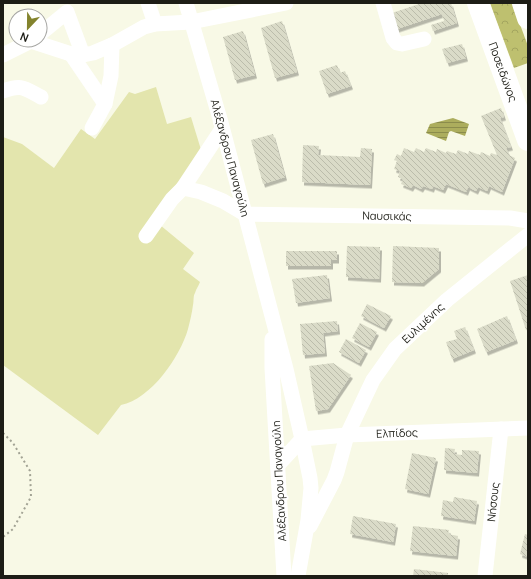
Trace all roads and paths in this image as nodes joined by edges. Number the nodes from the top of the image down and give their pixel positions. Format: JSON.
{"nodes":[{"id":1,"x":148,"y":3,"type":"edge"},
{"id":2,"x":186,"y":3,"type":"edge"},
{"id":3,"x":286,"y":3,"type":"edge"},
{"id":4,"x":383,"y":3,"type":"edge"},
{"id":5,"x":478,"y":3,"type":"edge"},
{"id":6,"x":523,"y":3,"type":"edge"},
{"id":7,"x":72,"y":7,"type":"edge"},
{"id":8,"x":528,"y":18,"type":"edge"},
{"id":9,"x":191,"y":22,"type":"junction"},
{"id":10,"x":156,"y":24,"type":"junction"},
{"id":11,"x":48,"y":28,"type":"edge"},
{"id":12,"x":424,"y":40,"type":"dead end"},
{"id":13,"x":48,"y":44,"type":"edge"},
{"id":14,"x":112,"y":45,"type":"junction"},
{"id":15,"x":16,"y":48,"type":"edge"},
{"id":16,"x":3,"y":54,"type":"edge"},
{"id":17,"x":77,"y":54,"type":"junction"},
{"id":18,"x":3,"y":91,"type":"edge"},
{"id":19,"x":41,"y":97,"type":"dead end"},
{"id":20,"x":105,"y":104,"type":"junction"},
{"id":21,"x":92,"y":128,"type":"dead end"},
{"id":22,"x":222,"y":129,"type":"junction"},
{"id":23,"x":528,"y":140,"type":"edge"},
{"id":24,"x":183,"y":188,"type":"junction"},
{"id":25,"x":245,"y":214,"type":"junction"},
{"id":26,"x":528,"y":221,"type":"edge"},
{"id":27,"x":528,"y":235,"type":"edge"},
{"id":28,"x":146,"y":236,"type":"dead end"},
{"id":29,"x":271,"y":314,"type":"junction"},
{"id":30,"x":528,"y":428,"type":"edge"},
{"id":31,"x":501,"y":429,"type":"junction"},
{"id":32,"x":3,"y":433,"type":"edge"},
{"id":33,"x":347,"y":435,"type":"junction"},
{"id":34,"x":302,"y":439,"type":"junction"},
{"id":35,"x":278,"y":466,"type":"junction"},
{"id":36,"x":3,"y":537,"type":"edge"},
{"id":37,"x":304,"y":538,"type":"junction"},
{"id":38,"x":284,"y":576,"type":"edge"},
{"id":39,"x":298,"y":576,"type":"edge"},
{"id":40,"x":485,"y":576,"type":"edge"}],
"edges":[{"from":1,"to":10,"type":"street"},
{"from":2,"to":9,"type":"street","name":"Αλέξανδρου Παναγούλη"},
{"from":3,"to":9,"type":"street"},
{"from":4,"to":12,"type":"street"},
{"from":5,"to":23,"type":"highway","name":"Ποσειδώνος"},
{"from":6,"to":8,"type":"highway"},
{"from":7,"to":11,"type":"street"},
{"from":7,"to":17,"type":"street"},
{"from":9,"to":10,"type":"street"},
{"from":9,"to":22,"type":"street","name":"Αλέξανδρου Παναγούλη"},
{"from":10,"to":14,"type":"street"},
{"from":13,"to":17,"type":"street"},
{"from":14,"to":17,"type":"street"},
{"from":14,"to":20,"type":"street"},
{"from":15,"to":16,"type":"street"},
{"from":17,"to":20,"type":"street"},
{"from":18,"to":19,"type":"street"},
{"from":20,"to":21,"type":"street"},
{"from":22,"to":24,"type":"street"},
{"from":22,"to":25,"type":"street","name":"Αλέξανδρου Παναγούλη"},
{"from":24,"to":25,"type":"street"},
{"from":24,"to":28,"type":"street"},
{"from":25,"to":26,"type":"street","name":"Ναυσικάς"},
{"from":25,"to":29,"type":"street","name":"Αλέξανδρου Παναγούλη"},
{"from":27,"to":33,"type":"street","name":"Ευλιμένης"},
{"from":29,"to":34,"type":"street","name":"Αλέξανδρου Παναγούλη"},
{"from":29,"to":35,"type":"street","name":"Αλέξανδρου Παναγούλη"},
{"from":30,"to":31,"type":"street","name":"Ελπίδος"},
{"from":31,"to":33,"type":"street","name":"Ελπίδος"},
{"from":31,"to":40,"type":"street","name":"Νήσους"},
{"from":32,"to":36,"type":"path"},
{"from":33,"to":34,"type":"street","name":"Ελπίδος"},
{"from":33,"to":37,"type":"street","name":"Ευλιμένης"},
{"from":34,"to":35,"type":"street"},
{"from":34,"to":37,"type":"street","name":"Αλέξανδρου Παναγούλη"},
{"from":35,"to":38,"type":"street","name":"Αλέξανδρου Παναγούλη"},
{"from":37,"to":39,"type":"street","name":"Αλέξανδρου Παναγούλη"}]}
